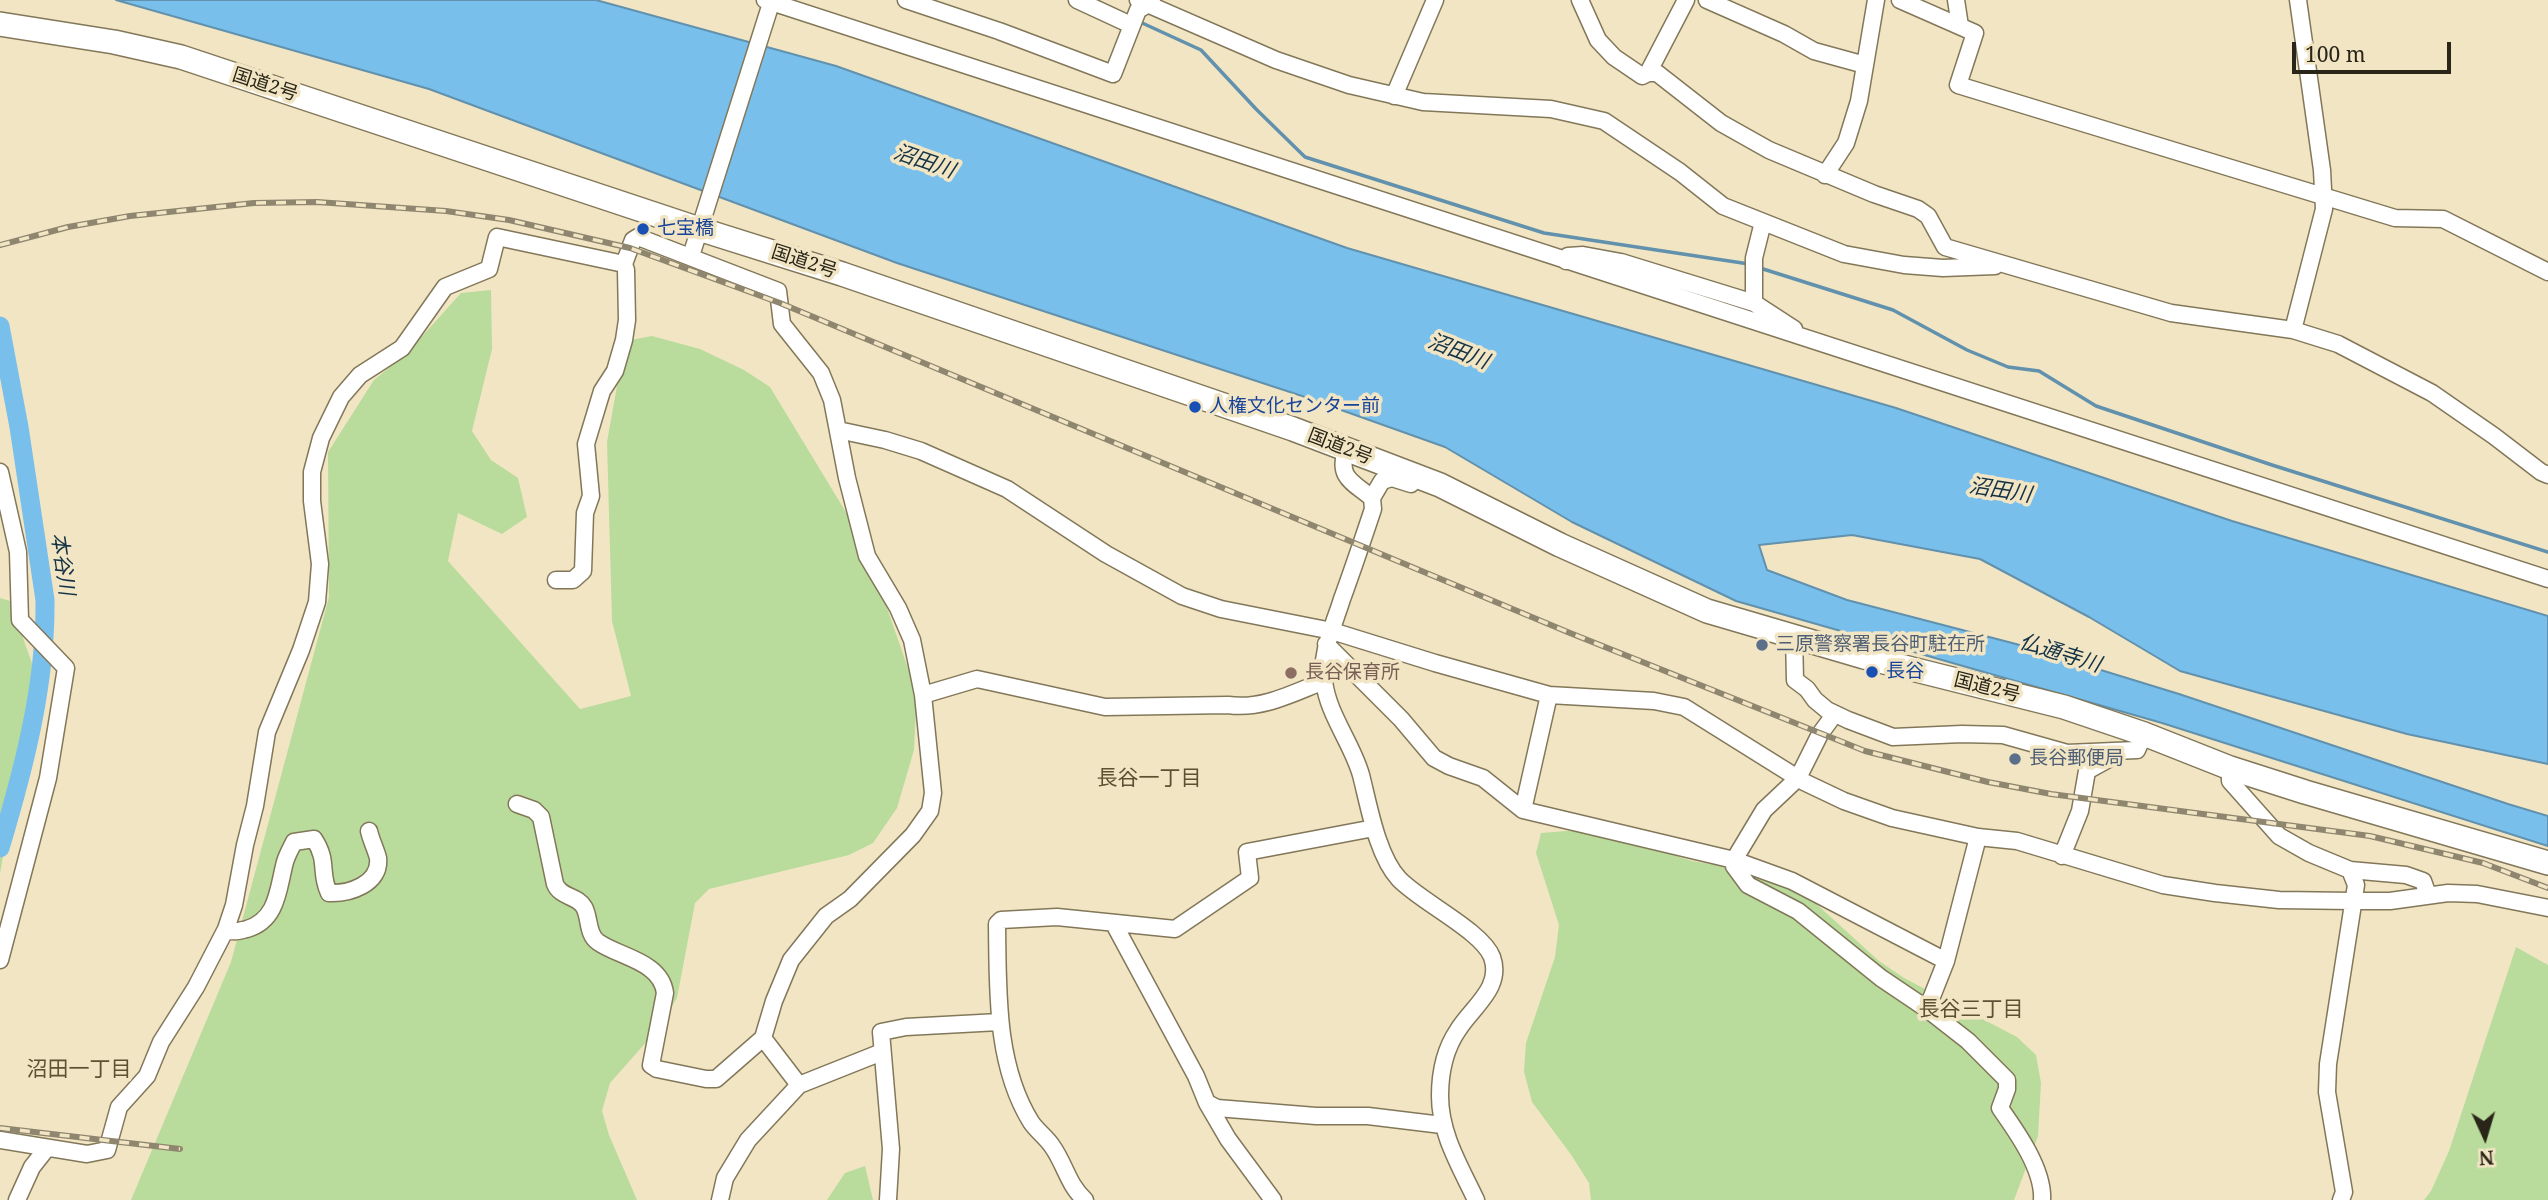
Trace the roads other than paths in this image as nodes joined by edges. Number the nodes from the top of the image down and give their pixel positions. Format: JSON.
{"nodes":[{"id":1,"x":1077,"y":0,"type":"edge"},
{"id":2,"x":1435,"y":0,"type":"edge"},
{"id":3,"x":1580,"y":0,"type":"edge"},
{"id":4,"x":1686,"y":0,"type":"edge"},
{"id":5,"x":1707,"y":0,"type":"edge"},
{"id":6,"x":1876,"y":0,"type":"edge"},
{"id":7,"x":1900,"y":0,"type":"edge"},
{"id":8,"x":1956,"y":0,"type":"edge"},
{"id":9,"x":2298,"y":0,"type":"edge"},
{"id":10,"x":916,"y":2,"type":"edge"},
{"id":11,"x":769,"y":3,"type":"edge"},
{"id":12,"x":1142,"y":8,"type":"edge"},
{"id":13,"x":0,"y":24,"type":"edge"},
{"id":14,"x":1960,"y":26,"type":"junction"},
{"id":15,"x":1865,"y":65,"type":"junction"},
{"id":16,"x":1648,"y":73,"type":"junction"},
{"id":17,"x":1394,"y":96,"type":"junction"},
{"id":18,"x":1825,"y":175,"type":"junction"},
{"id":19,"x":2324,"y":196,"type":"junction"},
{"id":20,"x":702,"y":221,"type":"junction"},
{"id":21,"x":1763,"y":222,"type":"junction"},
{"id":22,"x":691,"y":256,"type":"junction"},
{"id":23,"x":1566,"y":261,"type":"junction"},
{"id":24,"x":2000,"y":263,"type":"junction"},
{"id":25,"x":624,"y":264,"type":"junction"},
{"id":26,"x":2548,"y":272,"type":"edge"},
{"id":27,"x":1754,"y":303,"type":"junction"},
{"id":28,"x":2293,"y":330,"type":"junction"},
{"id":29,"x":1798,"y":337,"type":"junction"},
{"id":30,"x":838,"y":430,"type":"junction"},
{"id":31,"x":1346,"y":450,"type":"junction"},
{"id":32,"x":0,"y":472,"type":"edge"},
{"id":33,"x":2548,"y":475,"type":"edge"},
{"id":34,"x":1372,"y":498,"type":"junction"},
{"id":35,"x":1474,"y":502,"type":"junction"},
{"id":36,"x":2548,"y":579,"type":"edge"},
{"id":37,"x":556,"y":580,"type":"dead end"},
{"id":38,"x":1794,"y":636,"type":"junction"},
{"id":39,"x":1329,"y":637,"type":"junction"},
{"id":40,"x":1324,"y":681,"type":"junction"},
{"id":41,"x":923,"y":695,"type":"junction"},
{"id":42,"x":1549,"y":695,"type":"junction"},
{"id":43,"x":1815,"y":700,"type":"junction"},
{"id":44,"x":1832,"y":719,"type":"junction"},
{"id":45,"x":1863,"y":726,"type":"junction"},
{"id":46,"x":2144,"y":734,"type":"junction"},
{"id":47,"x":2125,"y":751,"type":"junction"},
{"id":48,"x":2230,"y":768,"type":"junction"},
{"id":49,"x":1798,"y":778,"type":"junction"},
{"id":50,"x":517,"y":804,"type":"dead end"},
{"id":51,"x":1523,"y":810,"type":"junction"},
{"id":52,"x":1374,"y":828,"type":"junction"},
{"id":53,"x":369,"y":831,"type":"dead end"},
{"id":54,"x":1978,"y":836,"type":"junction"},
{"id":55,"x":2062,"y":856,"type":"junction"},
{"id":56,"x":1734,"y":860,"type":"junction"},
{"id":57,"x":2548,"y":863,"type":"edge"},
{"id":58,"x":2350,"y":870,"type":"junction"},
{"id":59,"x":2428,"y":895,"type":"junction"},
{"id":60,"x":2353,"y":901,"type":"junction"},
{"id":61,"x":2548,"y":908,"type":"edge"},
{"id":62,"x":1114,"y":924,"type":"junction"},
{"id":63,"x":226,"y":929,"type":"junction"},
{"id":64,"x":0,"y":961,"type":"edge"},
{"id":65,"x":1946,"y":961,"type":"junction"},
{"id":66,"x":1927,"y":1009,"type":"junction"},
{"id":67,"x":999,"y":1022,"type":"junction"},
{"id":68,"x":763,"y":1038,"type":"junction"},
{"id":69,"x":882,"y":1052,"type":"junction"},
{"id":70,"x":799,"y":1085,"type":"junction"},
{"id":71,"x":1207,"y":1103,"type":"junction"},
{"id":72,"x":1443,"y":1125,"type":"junction"},
{"id":73,"x":0,"y":1140,"type":"edge"},
{"id":74,"x":47,"y":1148,"type":"junction"},
{"id":75,"x":18,"y":1200,"type":"edge"},
{"id":76,"x":720,"y":1200,"type":"edge"},
{"id":77,"x":888,"y":1200,"type":"edge"},
{"id":78,"x":1085,"y":1200,"type":"edge"},
{"id":79,"x":1273,"y":1200,"type":"edge"},
{"id":80,"x":1476,"y":1200,"type":"edge"},
{"id":81,"x":2042,"y":1200,"type":"edge"},
{"id":82,"x":2341,"y":1200,"type":"edge"}],
"edges":[{"from":1,"to":12,"type":"street"},
{"from":2,"to":17,"type":"street"},
{"from":3,"to":16,"type":"street"},
{"from":4,"to":16,"type":"street"},
{"from":5,"to":15,"type":"street"},
{"from":6,"to":15,"type":"street"},
{"from":7,"to":14,"type":"street"},
{"from":8,"to":14,"type":"street"},
{"from":9,"to":19,"type":"street"},
{"from":10,"to":12,"type":"street"},
{"from":11,"to":20,"type":"street"},
{"from":11,"to":23,"type":"street"},
{"from":12,"to":17,"type":"street"},
{"from":13,"to":20,"type":"highway","name":"国道2号"},
{"from":14,"to":19,"type":"street"},
{"from":15,"to":18,"type":"street"},
{"from":16,"to":18,"type":"street"},
{"from":17,"to":21,"type":"street"},
{"from":18,"to":24,"type":"street"},
{"from":19,"to":26,"type":"street"},
{"from":19,"to":28,"type":"street"},
{"from":20,"to":22,"type":"street"},
{"from":20,"to":31,"type":"highway","name":"国道2号"},
{"from":21,"to":24,"type":"street"},
{"from":21,"to":27,"type":"street"},
{"from":22,"to":25,"type":"street"},
{"from":22,"to":30,"type":"street"},
{"from":23,"to":27,"type":"street"},
{"from":23,"to":29,"type":"street"},
{"from":24,"to":28,"type":"street"},
{"from":25,"to":37,"type":"street"},
{"from":25,"to":63,"type":"street"},
{"from":27,"to":29,"type":"street"},
{"from":28,"to":33,"type":"street"},
{"from":29,"to":36,"type":"street"},
{"from":30,"to":39,"type":"street"},
{"from":30,"to":41,"type":"street"},
{"from":31,"to":34,"type":"street"},
{"from":31,"to":35,"type":"highway","name":"国道2号"},
{"from":32,"to":64,"type":"street"},
{"from":34,"to":35,"type":"street"},
{"from":34,"to":39,"type":"street"},
{"from":35,"to":38,"type":"highway","name":"国道2号"},
{"from":38,"to":43,"type":"street"},
{"from":38,"to":46,"type":"highway","name":"国道2号"},
{"from":39,"to":40,"type":"street"},
{"from":39,"to":42,"type":"street"},
{"from":39,"to":51,"type":"street"},
{"from":40,"to":41,"type":"street"},
{"from":40,"to":52,"type":"street"},
{"from":41,"to":68,"type":"street"},
{"from":42,"to":49,"type":"street"},
{"from":42,"to":51,"type":"street"},
{"from":43,"to":44,"type":"street"},
{"from":43,"to":45,"type":"street"},
{"from":44,"to":45,"type":"street"},
{"from":44,"to":49,"type":"street"},
{"from":45,"to":47,"type":"street"},
{"from":46,"to":47,"type":"street"},
{"from":46,"to":48,"type":"highway","name":"国道2号"},
{"from":47,"to":55,"type":"street"},
{"from":48,"to":57,"type":"highway","name":"国道2号"},
{"from":48,"to":58,"type":"street"},
{"from":49,"to":54,"type":"street"},
{"from":49,"to":56,"type":"street"},
{"from":50,"to":68,"type":"street"},
{"from":51,"to":56,"type":"street"},
{"from":52,"to":62,"type":"street"},
{"from":52,"to":72,"type":"street"},
{"from":53,"to":63,"type":"street"},
{"from":54,"to":55,"type":"street"},
{"from":54,"to":65,"type":"street"},
{"from":55,"to":60,"type":"street"},
{"from":56,"to":65,"type":"street"},
{"from":56,"to":66,"type":"street"},
{"from":58,"to":59,"type":"street"},
{"from":58,"to":60,"type":"street"},
{"from":59,"to":60,"type":"street"},
{"from":59,"to":61,"type":"street"},
{"from":60,"to":82,"type":"street"},
{"from":62,"to":67,"type":"street"},
{"from":62,"to":71,"type":"street"},
{"from":63,"to":74,"type":"street"},
{"from":65,"to":66,"type":"street"},
{"from":66,"to":81,"type":"street"},
{"from":67,"to":69,"type":"street"},
{"from":67,"to":78,"type":"street"},
{"from":68,"to":70,"type":"street"},
{"from":69,"to":70,"type":"street"},
{"from":69,"to":77,"type":"street"},
{"from":70,"to":76,"type":"street"},
{"from":71,"to":72,"type":"street"},
{"from":71,"to":79,"type":"street"},
{"from":72,"to":80,"type":"street"},
{"from":73,"to":74,"type":"street"},
{"from":74,"to":75,"type":"street"}]}
